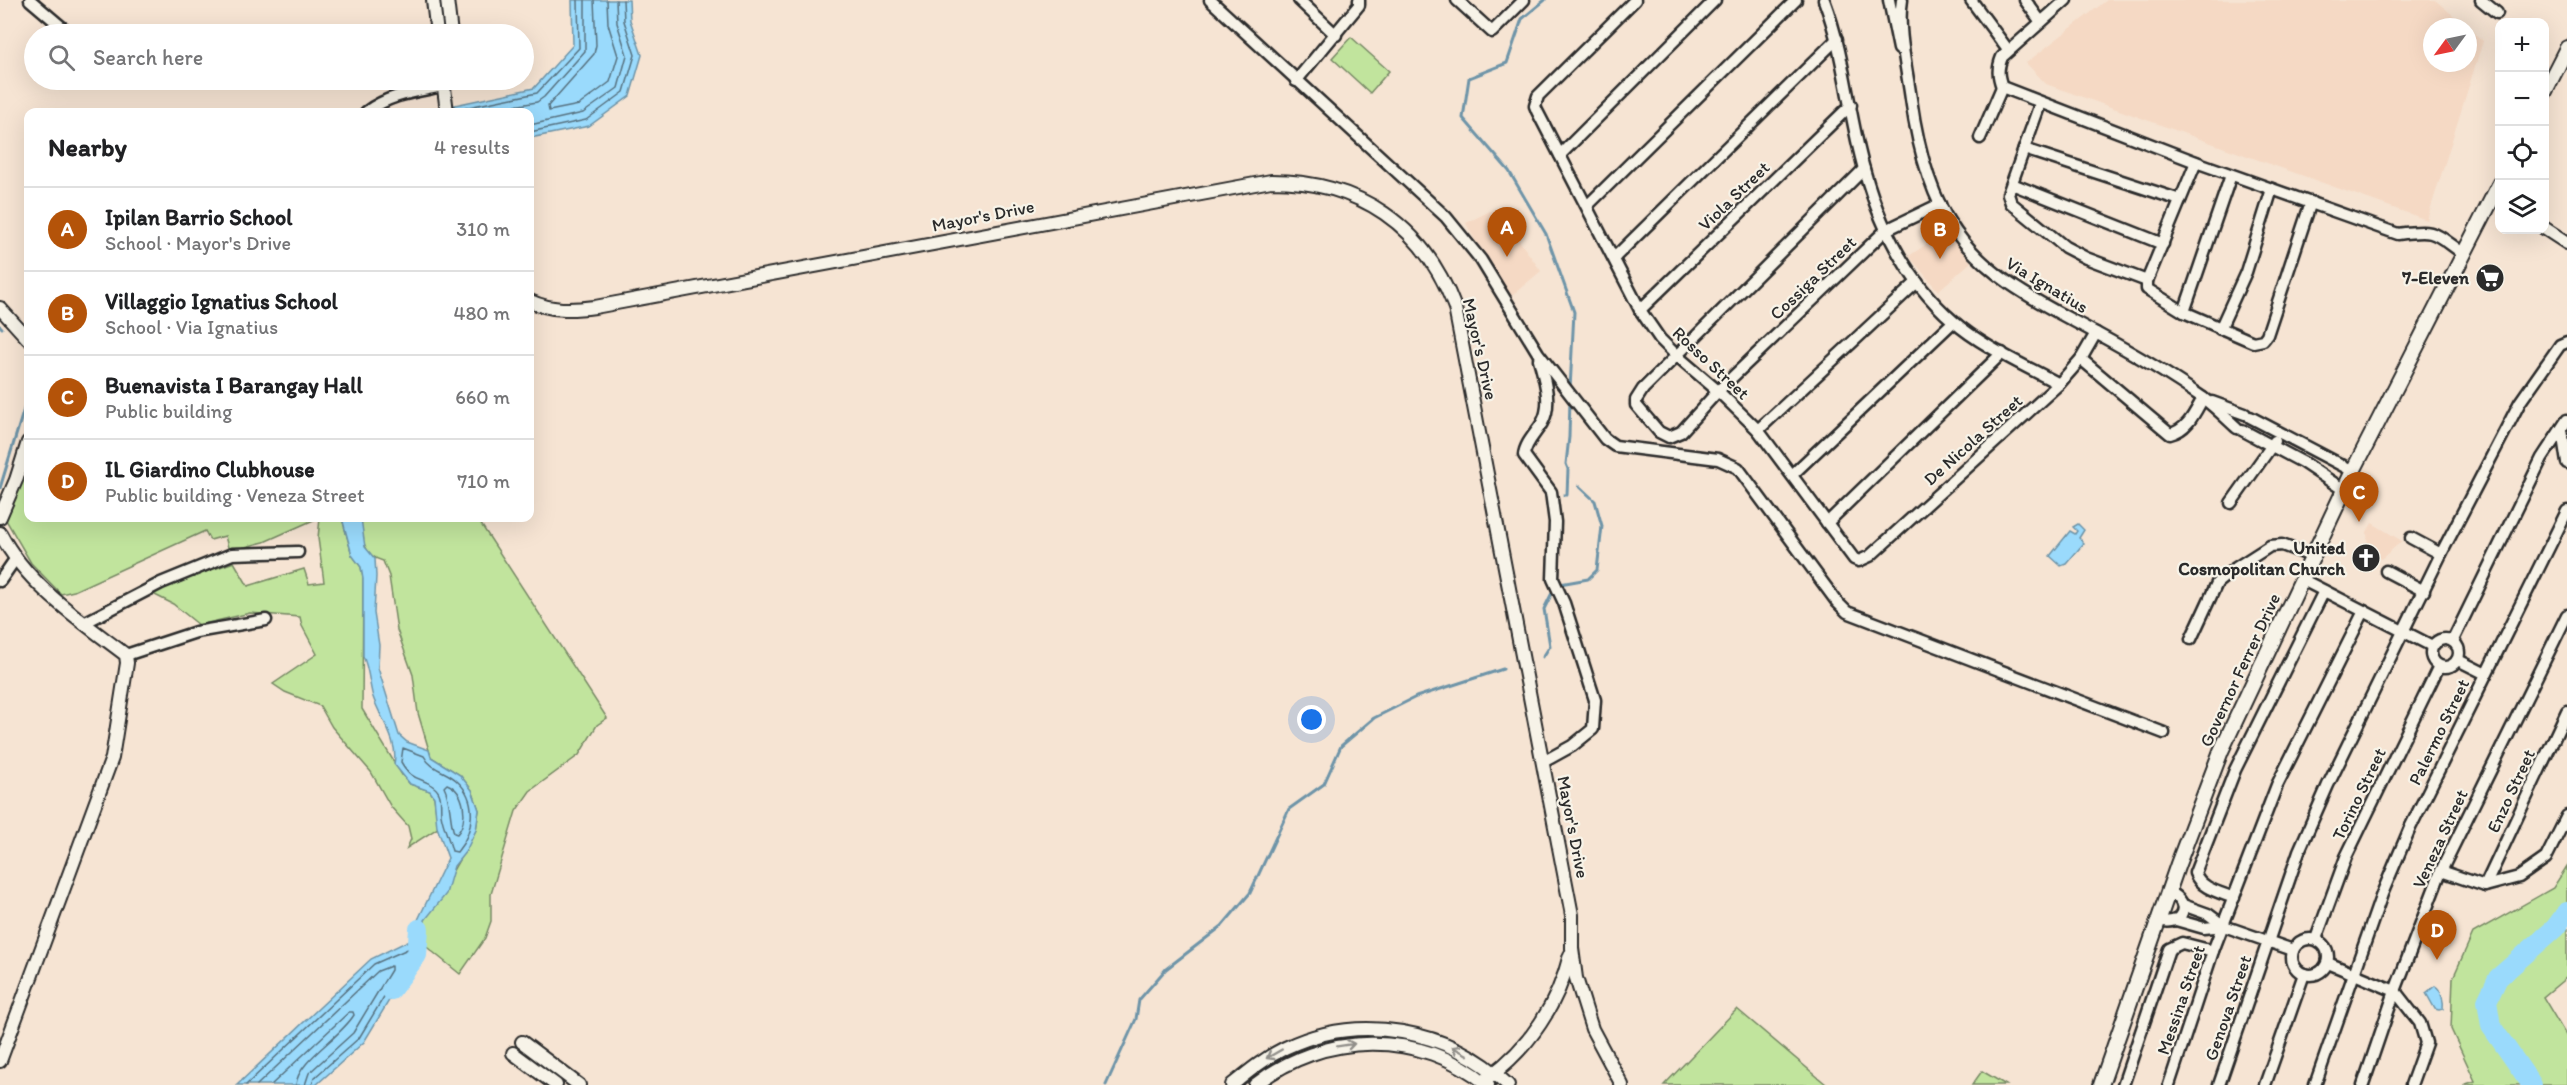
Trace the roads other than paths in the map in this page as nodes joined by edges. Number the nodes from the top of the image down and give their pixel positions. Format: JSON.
{"nodes":[{"id":1,"x":30,"y":0,"type":"edge"},
{"id":2,"x":434,"y":0,"type":"edge"},
{"id":3,"x":447,"y":0,"type":"edge"},
{"id":4,"x":1210,"y":0,"type":"edge"},
{"id":5,"x":1299,"y":0,"type":"edge"},
{"id":6,"x":1359,"y":0,"type":"edge"},
{"id":7,"x":1524,"y":0,"type":"edge"},
{"id":8,"x":1635,"y":0,"type":"edge"},
{"id":9,"x":1715,"y":0,"type":"edge"},
{"id":10,"x":1796,"y":0,"type":"edge"},
{"id":11,"x":1824,"y":0,"type":"edge"},
{"id":12,"x":1888,"y":0,"type":"edge"},
{"id":13,"x":1902,"y":0,"type":"edge"},
{"id":14,"x":1971,"y":0,"type":"edge"},
{"id":15,"x":2025,"y":0,"type":"edge"},
{"id":16,"x":2066,"y":0,"type":"edge"},
{"id":17,"x":2481,"y":0,"type":"edge"},
{"id":18,"x":1461,"y":1,"type":"edge"},
{"id":19,"x":2497,"y":13,"type":"dead end"},
{"id":20,"x":2041,"y":22,"type":"junction"},
{"id":21,"x":58,"y":24,"type":"edge"},
{"id":22,"x":436,"y":24,"type":"edge"},
{"id":23,"x":451,"y":24,"type":"edge"},
{"id":24,"x":1336,"y":35,"type":"junction"},
{"id":25,"x":1837,"y":39,"type":"junction"},
{"id":26,"x":2567,"y":48,"type":"edge"},
{"id":27,"x":2008,"y":50,"type":"junction"},
{"id":28,"x":1296,"y":81,"type":"junction"},
{"id":29,"x":2549,"y":83,"type":"edge"},
{"id":30,"x":1909,"y":84,"type":"junction"},
{"id":31,"x":2002,"y":87,"type":"junction"},
{"id":32,"x":421,"y":90,"type":"edge"},
{"id":33,"x":445,"y":90,"type":"edge"},
{"id":34,"x":2040,"y":104,"type":"junction"},
{"id":35,"x":1851,"y":105,"type":"junction"},
{"id":36,"x":372,"y":108,"type":"edge"},
{"id":37,"x":447,"y":108,"type":"edge"},
{"id":38,"x":1980,"y":138,"type":"dead end"},
{"id":39,"x":2024,"y":149,"type":"junction"},
{"id":40,"x":1560,"y":155,"type":"junction"},
{"id":41,"x":2196,"y":162,"type":"junction"},
{"id":42,"x":1864,"y":169,"type":"junction"},
{"id":43,"x":2231,"y":175,"type":"junction"},
{"id":44,"x":2012,"y":184,"type":"junction"},
{"id":45,"x":2272,"y":189,"type":"junction"},
{"id":46,"x":2495,"y":199,"type":"edge"},
{"id":47,"x":2180,"y":200,"type":"junction"},
{"id":48,"x":2311,"y":202,"type":"junction"},
{"id":49,"x":1940,"y":204,"type":"junction"},
{"id":50,"x":1587,"y":206,"type":"junction"},
{"id":51,"x":1886,"y":230,"type":"junction"},
{"id":52,"x":2549,"y":231,"type":"edge"},
{"id":53,"x":2567,"y":243,"type":"edge"},
{"id":54,"x":2163,"y":244,"type":"junction"},
{"id":55,"x":2464,"y":255,"type":"junction"},
{"id":56,"x":1614,"y":258,"type":"junction"},
{"id":57,"x":2147,"y":281,"type":"junction"},
{"id":58,"x":1917,"y":282,"type":"junction"},
{"id":59,"x":534,"y":302,"type":"edge"},
{"id":60,"x":0,"y":308,"type":"edge"},
{"id":61,"x":1640,"y":310,"type":"junction"},
{"id":62,"x":2184,"y":312,"type":"junction"},
{"id":63,"x":1953,"y":322,"type":"junction"},
{"id":64,"x":2220,"y":329,"type":"junction"},
{"id":65,"x":2096,"y":333,"type":"junction"},
{"id":66,"x":24,"y":335,"type":"edge"},
{"id":67,"x":2567,"y":342,"type":"edge"},
{"id":68,"x":1538,"y":353,"type":"junction"},
{"id":69,"x":2002,"y":353,"type":"junction"},
{"id":70,"x":1676,"y":355,"type":"junction"},
{"id":71,"x":2081,"y":359,"type":"junction"},
{"id":72,"x":2060,"y":384,"type":"junction"},
{"id":73,"x":1718,"y":392,"type":"junction"},
{"id":74,"x":2204,"y":398,"type":"junction"},
{"id":75,"x":2564,"y":425,"type":"edge"},
{"id":76,"x":1758,"y":430,"type":"junction"},
{"id":77,"x":2279,"y":433,"type":"junction"},
{"id":78,"x":2272,"y":446,"type":"junction"},
{"id":79,"x":2310,"y":448,"type":"junction"},
{"id":80,"x":24,"y":454,"type":"edge"},
{"id":81,"x":2302,"y":462,"type":"junction"},
{"id":82,"x":2567,"y":463,"type":"edge"},
{"id":83,"x":2353,"y":471,"type":"junction"},
{"id":84,"x":1792,"y":475,"type":"junction"},
{"id":85,"x":2344,"y":490,"type":"junction"},
{"id":86,"x":2231,"y":503,"type":"dead end"},
{"id":87,"x":2567,"y":510,"type":"edge"},
{"id":88,"x":0,"y":517,"type":"edge"},
{"id":89,"x":1827,"y":523,"type":"junction"},
{"id":90,"x":0,"y":533,"type":"edge"},
{"id":91,"x":2411,"y":538,"type":"dead end"},
{"id":92,"x":298,"y":552,"type":"dead end"},
{"id":93,"x":2441,"y":554,"type":"junction"},
{"id":94,"x":2314,"y":557,"type":"junction"},
{"id":95,"x":16,"y":558,"type":"junction"},
{"id":96,"x":1859,"y":561,"type":"joint"},
{"id":97,"x":2386,"y":571,"type":"dead end"},
{"id":98,"x":2303,"y":580,"type":"junction"},
{"id":99,"x":0,"y":581,"type":"edge"},
{"id":100,"x":2324,"y":591,"type":"junction"},
{"id":101,"x":2424,"y":591,"type":"junction"},
{"id":102,"x":2364,"y":611,"type":"junction"},
{"id":103,"x":2567,"y":615,"type":"edge"},
{"id":104,"x":266,"y":620,"type":"dead end"},
{"id":105,"x":84,"y":622,"type":"junction"},
{"id":106,"x":2404,"y":632,"type":"junction"},
{"id":107,"x":2191,"y":639,"type":"dead end"},
{"id":108,"x":2452,"y":640,"type":"junction"},
{"id":109,"x":2432,"y":646,"type":"junction"},
{"id":110,"x":126,"y":655,"type":"junction"},
{"id":111,"x":2458,"y":660,"type":"junction"},
{"id":112,"x":2439,"y":666,"type":"junction"},
{"id":113,"x":2486,"y":674,"type":"junction"},
{"id":114,"x":2567,"y":711,"type":"edge"},
{"id":115,"x":2164,"y":733,"type":"dead end"},
{"id":116,"x":1543,"y":762,"type":"junction"},
{"id":117,"x":2567,"y":816,"type":"edge"},
{"id":118,"x":2442,"y":870,"type":"junction"},
{"id":119,"x":2485,"y":886,"type":"junction"},
{"id":120,"x":2169,"y":892,"type":"junction"},
{"id":121,"x":2234,"y":898,"type":"junction"},
{"id":122,"x":2183,"y":905,"type":"junction"},
{"id":123,"x":2159,"y":920,"type":"junction"},
{"id":124,"x":2176,"y":920,"type":"junction"},
{"id":125,"x":2224,"y":926,"type":"junction"},
{"id":126,"x":2316,"y":939,"type":"junction"},
{"id":127,"x":2268,"y":942,"type":"junction"},
{"id":128,"x":1572,"y":948,"type":"junction"},
{"id":129,"x":2293,"y":950,"type":"junction"},
{"id":130,"x":2213,"y":951,"type":"junction"},
{"id":131,"x":2328,"y":963,"type":"junction"},
{"id":132,"x":2304,"y":974,"type":"junction"},
{"id":133,"x":2355,"y":974,"type":"junction"},
{"id":134,"x":2395,"y":991,"type":"junction"},
{"id":135,"x":522,"y":1042,"type":"dead end"},
{"id":136,"x":513,"y":1053,"type":"dead end"},
{"id":137,"x":0,"y":1061,"type":"edge"},
{"id":138,"x":1494,"y":1073,"type":"junction"},
{"id":139,"x":1486,"y":1083,"type":"edge"},
{"id":140,"x":556,"y":1085,"type":"edge"},
{"id":141,"x":579,"y":1085,"type":"edge"},
{"id":142,"x":1232,"y":1085,"type":"edge"},
{"id":143,"x":1255,"y":1085,"type":"edge"},
{"id":144,"x":1508,"y":1085,"type":"edge"},
{"id":145,"x":1622,"y":1085,"type":"edge"},
{"id":146,"x":2101,"y":1085,"type":"edge"},
{"id":147,"x":2123,"y":1085,"type":"edge"},
{"id":148,"x":2169,"y":1085,"type":"edge"},
{"id":149,"x":2219,"y":1085,"type":"edge"},
{"id":150,"x":2265,"y":1085,"type":"edge"},
{"id":151,"x":2315,"y":1085,"type":"edge"},
{"id":152,"x":2363,"y":1085,"type":"edge"},
{"id":153,"x":2411,"y":1085,"type":"edge"}],
"edges":[{"from":1,"to":21,"type":"street"},
{"from":2,"to":22,"type":"street"},
{"from":3,"to":23,"type":"street"},
{"from":4,"to":28,"type":"street"},
{"from":5,"to":24,"type":"street"},
{"from":6,"to":24,"type":"street"},
{"from":7,"to":18,"type":"street"},
{"from":8,"to":40,"type":"street","name":"Rosso Street"},
{"from":9,"to":40,"type":"street"},
{"from":10,"to":50,"type":"street"},
{"from":11,"to":25,"type":"street"},
{"from":12,"to":30,"type":"street","name":"Via Ignatius"},
{"from":13,"to":30,"type":"street","name":"Via Ignatius"},
{"from":14,"to":27,"type":"street"},
{"from":15,"to":20,"type":"street"},
{"from":16,"to":20,"type":"street"},
{"from":17,"to":19,"type":"street"},
{"from":20,"to":27,"type":"street"},
{"from":24,"to":28,"type":"street"},
{"from":25,"to":35,"type":"street"},
{"from":25,"to":56,"type":"street"},
{"from":26,"to":29,"type":"main road"},
{"from":27,"to":31,"type":"street"},
{"from":28,"to":68,"type":"street"},
{"from":30,"to":49,"type":"street","name":"Via Ignatius"},
{"from":31,"to":34,"type":"street"},
{"from":31,"to":38,"type":"street"},
{"from":32,"to":36,"type":"street"},
{"from":33,"to":37,"type":"street"},
{"from":34,"to":39,"type":"street"},
{"from":34,"to":41,"type":"street"},
{"from":35,"to":42,"type":"street"},
{"from":35,"to":61,"type":"street","name":"Viola Street"},
{"from":39,"to":44,"type":"street"},
{"from":39,"to":47,"type":"street"},
{"from":40,"to":50,"type":"street","name":"Rosso Street"},
{"from":41,"to":43,"type":"street"},
{"from":41,"to":47,"type":"street"},
{"from":42,"to":51,"type":"street"},
{"from":42,"to":70,"type":"street"},
{"from":43,"to":45,"type":"street"},
{"from":43,"to":62,"type":"street"},
{"from":44,"to":54,"type":"street"},
{"from":44,"to":57,"type":"street"},
{"from":45,"to":48,"type":"street"},
{"from":45,"to":64,"type":"street"},
{"from":46,"to":55,"type":"main road","name":"Governor Ferrer Drive"},
{"from":47,"to":54,"type":"street"},
{"from":48,"to":55,"type":"street"},
{"from":48,"to":64,"type":"street"},
{"from":49,"to":51,"type":"street","name":"Cossiga Street"},
{"from":49,"to":65,"type":"street","name":"Via Ignatius"},
{"from":50,"to":56,"type":"street","name":"Rosso Street"},
{"from":51,"to":58,"type":"street"},
{"from":51,"to":73,"type":"street","name":"Cossiga Street"},
{"from":52,"to":53,"type":"street"},
{"from":54,"to":57,"type":"street"},
{"from":55,"to":83,"type":"main road","name":"Governor Ferrer Drive"},
{"from":56,"to":61,"type":"street","name":"Rosso Street"},
{"from":57,"to":62,"type":"street"},
{"from":58,"to":63,"type":"street"},
{"from":58,"to":76,"type":"street"},
{"from":59,"to":116,"type":"street","name":"Mayor's Drive"},
{"from":60,"to":66,"type":"street"},
{"from":61,"to":70,"type":"street","name":"Rosso Street"},
{"from":62,"to":64,"type":"street"},
{"from":63,"to":69,"type":"street"},
{"from":63,"to":84,"type":"street"},
{"from":65,"to":71,"type":"street","name":"De Nicola Street"},
{"from":65,"to":74,"type":"street","name":"Via Ignatius"},
{"from":67,"to":93,"type":"street","name":"Genova Street"},
{"from":68,"to":115,"type":"street"},
{"from":68,"to":116,"type":"street"},
{"from":69,"to":72,"type":"street"},
{"from":69,"to":89,"type":"street"},
{"from":70,"to":73,"type":"street","name":"Rosso Street"},
{"from":70,"to":73,"type":"street","name":"Cossiga Street"},
{"from":71,"to":72,"type":"street","name":"De Nicola Street"},
{"from":71,"to":74,"type":"street"},
{"from":72,"to":96,"type":"street","name":"De Nicola Street"},
{"from":73,"to":76,"type":"street","name":"Rosso Street"},
{"from":74,"to":77,"type":"street","name":"Via Ignatius"},
{"from":74,"to":78,"type":"street","name":"Via Ignatius"},
{"from":75,"to":82,"type":"street"},
{"from":75,"to":108,"type":"street"},
{"from":76,"to":84,"type":"street","name":"Rosso Street"},
{"from":77,"to":78,"type":"street"},
{"from":77,"to":79,"type":"street","name":"Via Ignatius"},
{"from":78,"to":81,"type":"street","name":"Via Ignatius"},
{"from":78,"to":86,"type":"street"},
{"from":79,"to":81,"type":"street"},
{"from":79,"to":83,"type":"street","name":"Via Ignatius"},
{"from":80,"to":88,"type":"street"},
{"from":81,"to":85,"type":"street","name":"Via Ignatius"},
{"from":83,"to":85,"type":"main road","name":"Governor Ferrer Drive"},
{"from":84,"to":89,"type":"street","name":"Rosso Street"},
{"from":85,"to":94,"type":"main road","name":"Governor Ferrer Drive"},
{"from":87,"to":113,"type":"street","name":"Palermo Street"},
{"from":89,"to":96,"type":"street","name":"Rosso Street"},
{"from":90,"to":95,"type":"street"},
{"from":91,"to":93,"type":"street"},
{"from":92,"to":105,"type":"street"},
{"from":93,"to":101,"type":"street","name":"Genova Street"},
{"from":94,"to":98,"type":"main road","name":"Governor Ferrer Drive"},
{"from":94,"to":107,"type":"street"},
{"from":95,"to":99,"type":"street"},
{"from":95,"to":105,"type":"street"},
{"from":97,"to":101,"type":"street"},
{"from":98,"to":100,"type":"street"},
{"from":98,"to":120,"type":"main road","name":"Governor Ferrer Drive"},
{"from":100,"to":102,"type":"street"},
{"from":100,"to":121,"type":"street"},
{"from":101,"to":106,"type":"street","name":"Genova Street"},
{"from":102,"to":106,"type":"street"},
{"from":102,"to":121,"type":"street","name":"Messina Street"},
{"from":103,"to":118,"type":"street","name":"Veneza Street"},
{"from":104,"to":110,"type":"street"},
{"from":105,"to":110,"type":"street"},
{"from":106,"to":109,"type":"street"},
{"from":106,"to":127,"type":"street","name":"Genova Street"},
{"from":108,"to":109,"type":"street"},
{"from":108,"to":111,"type":"street"},
{"from":109,"to":112,"type":"street"},
{"from":110,"to":137,"type":"street"},
{"from":111,"to":112,"type":"street"},
{"from":111,"to":113,"type":"street"},
{"from":112,"to":126,"type":"street","name":"Torino Street"},
{"from":113,"to":133,"type":"street","name":"Palermo Street"},
{"from":114,"to":119,"type":"street","name":"Enzo Street"},
{"from":116,"to":128,"type":"street","name":"Mayor's Drive"},
{"from":117,"to":119,"type":"street"},
{"from":118,"to":119,"type":"street"},
{"from":118,"to":134,"type":"street","name":"Veneza Street"},
{"from":120,"to":122,"type":"street"},
{"from":120,"to":123,"type":"main road","name":"Governor Ferrer Drive"},
{"from":121,"to":125,"type":"street","name":"Messina Street"},
{"from":122,"to":124,"type":"street"},
{"from":122,"to":125,"type":"street"},
{"from":123,"to":124,"type":"street"},
{"from":123,"to":146,"type":"main road","name":"Governor Ferrer Drive"},
{"from":124,"to":125,"type":"street"},
{"from":125,"to":127,"type":"street"},
{"from":125,"to":130,"type":"street","name":"Messina Street"},
{"from":126,"to":129,"type":"street"},
{"from":126,"to":131,"type":"street"},
{"from":127,"to":129,"type":"street"},
{"from":127,"to":149,"type":"street","name":"Genova Street"},
{"from":128,"to":138,"type":"street"},
{"from":128,"to":145,"type":"street","name":"Mayor's Drive"},
{"from":129,"to":132,"type":"street"},
{"from":130,"to":147,"type":"street"},
{"from":130,"to":148,"type":"street","name":"Messina Street"},
{"from":131,"to":132,"type":"street"},
{"from":131,"to":133,"type":"street"},
{"from":132,"to":150,"type":"street"},
{"from":133,"to":134,"type":"street"},
{"from":133,"to":151,"type":"street","name":"Palermo Street"},
{"from":134,"to":152,"type":"street","name":"Veneza Street"},
{"from":134,"to":153,"type":"street"},
{"from":135,"to":141,"type":"street"},
{"from":136,"to":140,"type":"street"},
{"from":138,"to":139,"type":"street"},
{"from":138,"to":142,"type":"street","one_way":true},
{"from":138,"to":144,"type":"street"},
{"from":143,"to":139,"type":"street","one_way":true}]}
